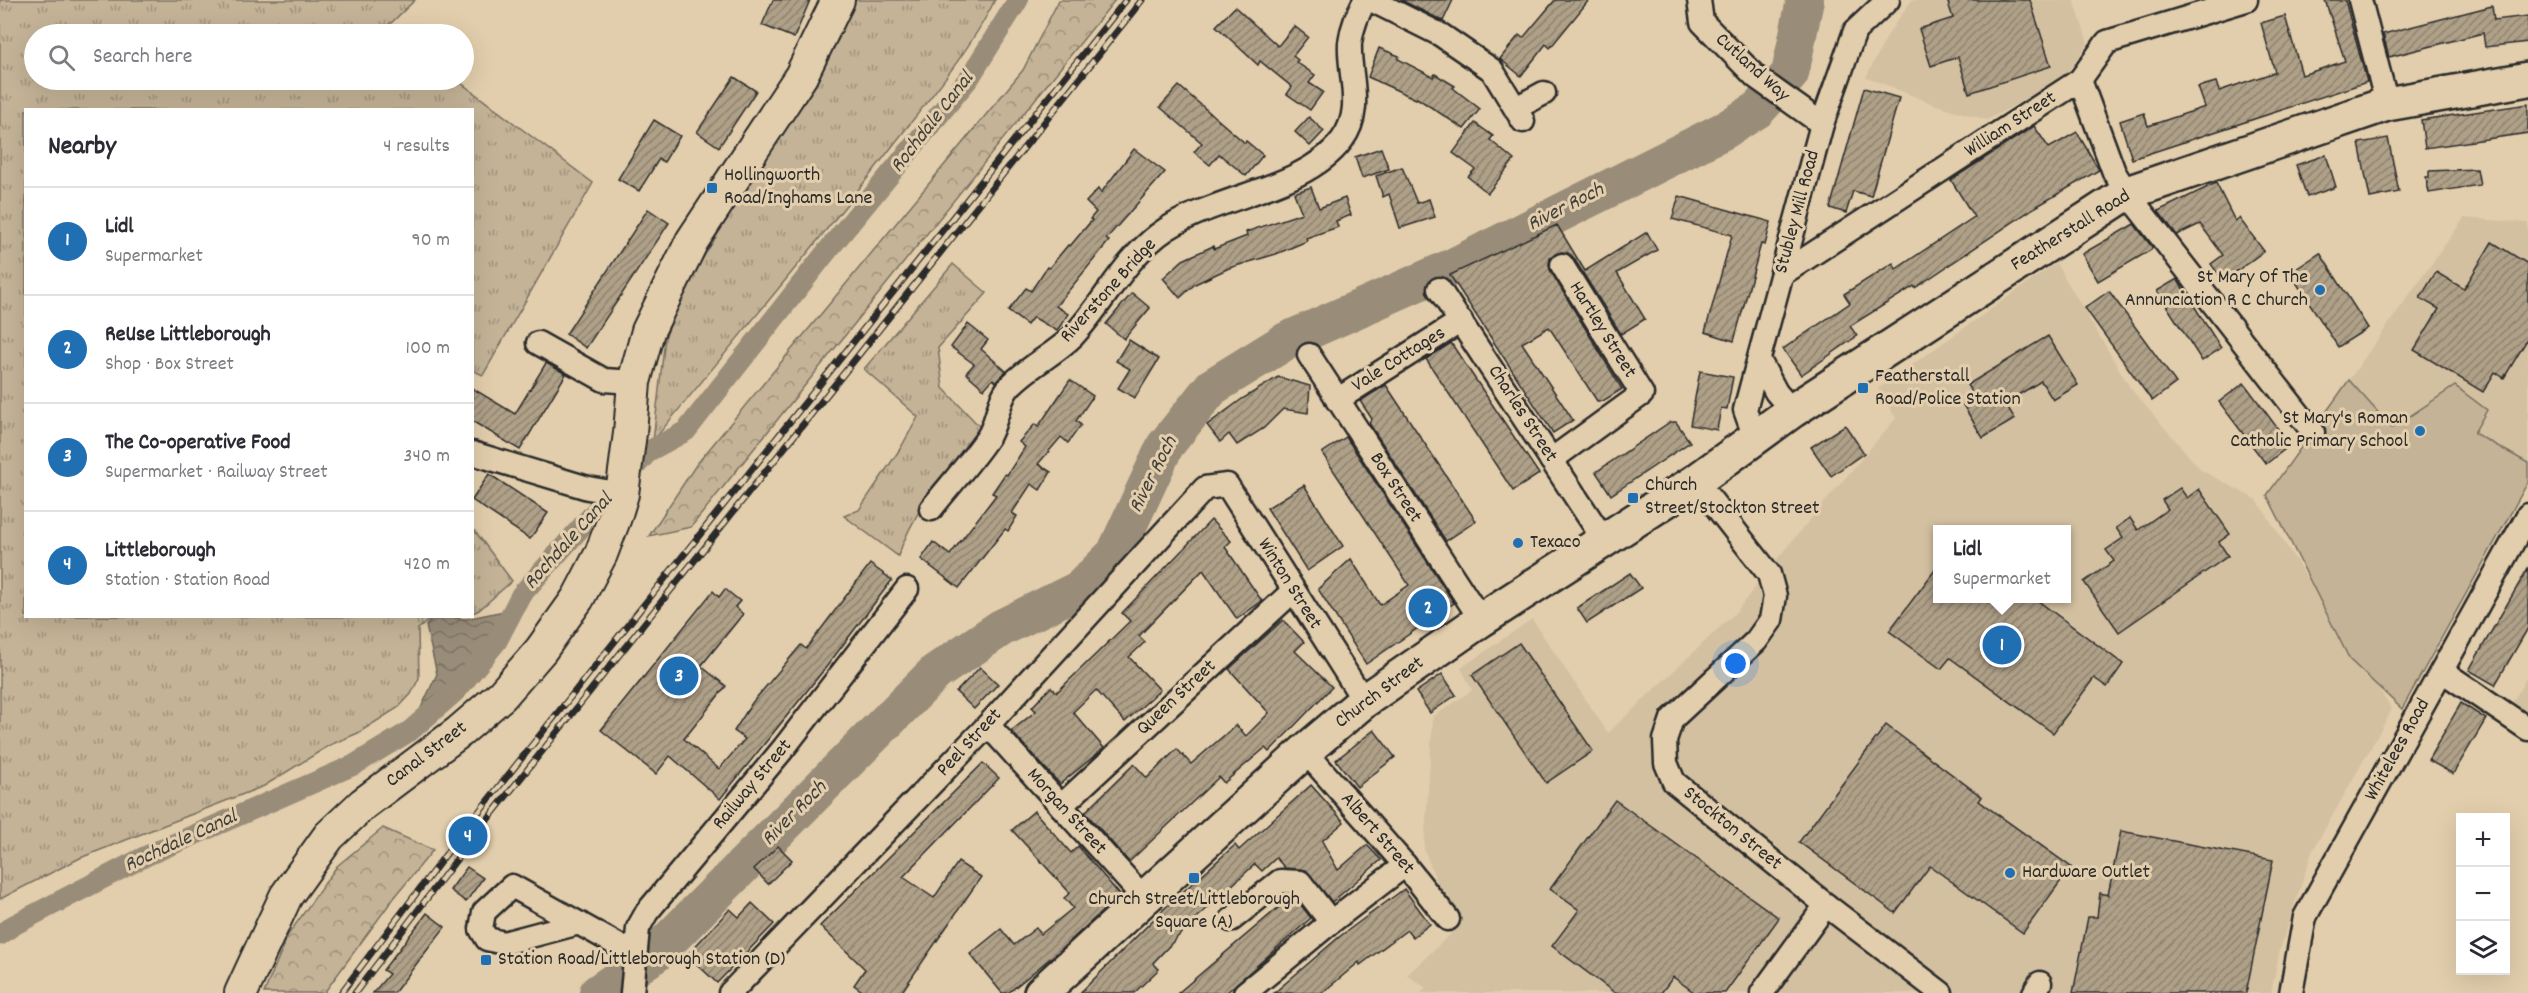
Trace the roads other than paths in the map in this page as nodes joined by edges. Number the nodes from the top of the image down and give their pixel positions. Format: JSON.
{"nodes":[{"id":1,"x":838,"y":0,"type":"edge"},
{"id":2,"x":1365,"y":0,"type":"edge"},
{"id":3,"x":1371,"y":0,"type":"edge"},
{"id":4,"x":1699,"y":0,"type":"edge"},
{"id":5,"x":1888,"y":0,"type":"edge"},
{"id":6,"x":2246,"y":0,"type":"edge"},
{"id":7,"x":2360,"y":0,"type":"edge"},
{"id":8,"x":2528,"y":79,"type":"edge"},
{"id":9,"x":2080,"y":80,"type":"junction"},
{"id":10,"x":1544,"y":93,"type":"dead end"},
{"id":11,"x":2387,"y":104,"type":"junction"},
{"id":12,"x":1822,"y":124,"type":"junction"},
{"id":13,"x":2127,"y":193,"type":"junction"},
{"id":14,"x":1562,"y":265,"type":"dead end"},
{"id":15,"x":1782,"y":274,"type":"junction"},
{"id":16,"x":1439,"y":289,"type":"dead end"},
{"id":17,"x":1461,"y":321,"type":"junction"},
{"id":18,"x":538,"y":342,"type":"dead end"},
{"id":19,"x":1309,"y":355,"type":"dead end"},
{"id":20,"x":1759,"y":360,"type":"junction"},
{"id":21,"x":634,"y":382,"type":"junction"},
{"id":22,"x":1337,"y":400,"type":"junction"},
{"id":23,"x":1792,"y":411,"type":"junction"},
{"id":24,"x":2313,"y":432,"type":"dead end"},
{"id":25,"x":1755,"y":438,"type":"junction"},
{"id":26,"x":474,"y":454,"type":"edge"},
{"id":27,"x":1551,"y":460,"type":"junction"},
{"id":28,"x":1696,"y":481,"type":"junction"},
{"id":29,"x":1205,"y":488,"type":"joint"},
{"id":30,"x":618,"y":506,"type":"junction"},
{"id":31,"x":931,"y":509,"type":"dead end"},
{"id":32,"x":2528,"y":515,"type":"edge"},
{"id":33,"x":1604,"y":540,"type":"junction"},
{"id":34,"x":907,"y":589,"type":"dead end"},
{"id":35,"x":1293,"y":591,"type":"junction"},
{"id":36,"x":1481,"y":620,"type":"junction"},
{"id":37,"x":2442,"y":671,"type":"junction"},
{"id":38,"x":1364,"y":701,"type":"junction"},
{"id":39,"x":988,"y":725,"type":"junction"},
{"id":40,"x":2528,"y":729,"type":"edge"},
{"id":41,"x":1305,"y":750,"type":"junction"},
{"id":42,"x":1061,"y":806,"type":"junction"},
{"id":43,"x":1405,"y":865,"type":"junction"},
{"id":44,"x":1144,"y":898,"type":"junction"},
{"id":45,"x":1826,"y":905,"type":"junction"},
{"id":46,"x":1448,"y":919,"type":"dead end"},
{"id":47,"x":1231,"y":920,"type":"dead end"},
{"id":48,"x":1331,"y":922,"type":"junction"},
{"id":49,"x":579,"y":923,"type":"dead end"},
{"id":50,"x":634,"y":954,"type":"junction"},
{"id":51,"x":1257,"y":989,"type":"edge"},
{"id":52,"x":241,"y":993,"type":"edge"},
{"id":53,"x":632,"y":993,"type":"edge"},
{"id":54,"x":730,"y":993,"type":"edge"},
{"id":55,"x":1041,"y":993,"type":"edge"},
{"id":56,"x":1762,"y":993,"type":"edge"},
{"id":57,"x":1941,"y":993,"type":"edge"},
{"id":58,"x":2291,"y":993,"type":"edge"}],
"edges":[{"from":1,"to":21,"type":"main road","name":"Canal Street"},
{"from":2,"to":31,"type":"street","name":"Riverstone Bridge"},
{"from":3,"to":10,"type":"street"},
{"from":4,"to":12,"type":"street","name":"Cutland Way"},
{"from":5,"to":12,"type":"street","name":"Stubley Mill Road"},
{"from":6,"to":9,"type":"street","name":"William Street"},
{"from":7,"to":11,"type":"street"},
{"from":8,"to":11,"type":"highway","name":"Featherstall Road"},
{"from":9,"to":13,"type":"street"},
{"from":9,"to":15,"type":"street","name":"William Street"},
{"from":11,"to":13,"type":"highway","name":"Featherstall Road"},
{"from":12,"to":15,"type":"street","name":"Stubley Mill Road"},
{"from":13,"to":23,"type":"highway","name":"Featherstall Road"},
{"from":13,"to":24,"type":"street"},
{"from":14,"to":27,"type":"street","name":"Hartley Street"},
{"from":15,"to":20,"type":"street","name":"Stubley Mill Road"},
{"from":16,"to":17,"type":"street","name":"Charles Street"},
{"from":17,"to":22,"type":"street","name":"Vale Cottages"},
{"from":17,"to":27,"type":"street","name":"Charles Street"},
{"from":18,"to":21,"type":"street"},
{"from":19,"to":22,"type":"street","name":"Box Street"},
{"from":20,"to":23,"type":"street"},
{"from":20,"to":25,"type":"street","name":"Stubley Mill Road"},
{"from":21,"to":30,"type":"main road","name":"Canal Street"},
{"from":22,"to":36,"type":"street","name":"Box Street"},
{"from":23,"to":25,"type":"highway","name":"Featherstall Road"},
{"from":25,"to":28,"type":"highway","name":"Church Street"},
{"from":26,"to":30,"type":"street"},
{"from":27,"to":33,"type":"street","name":"Charles Street"},
{"from":28,"to":33,"type":"highway","name":"Church Street"},
{"from":28,"to":45,"type":"street","name":"Stockton Street"},
{"from":29,"to":35,"type":"street","name":"Winton Street"},
{"from":29,"to":39,"type":"street","name":"Peel Street"},
{"from":30,"to":52,"type":"main road","name":"Canal Street"},
{"from":32,"to":37,"type":"street","name":"Whitelees Road"},
{"from":33,"to":36,"type":"highway","name":"Church Street"},
{"from":34,"to":50,"type":"street","name":"Railway Street"},
{"from":35,"to":38,"type":"street","name":"Winton Street"},
{"from":35,"to":42,"type":"street","name":"Queen Street"},
{"from":36,"to":38,"type":"highway","name":"Church Street"},
{"from":37,"to":40,"type":"street"},
{"from":37,"to":58,"type":"street","name":"Whitelees Road"},
{"from":38,"to":41,"type":"highway","name":"Church Street"},
{"from":39,"to":42,"type":"street","name":"Morgan Street"},
{"from":39,"to":54,"type":"street","name":"Peel Street"},
{"from":41,"to":43,"type":"street","name":"Albert Street"},
{"from":41,"to":44,"type":"highway","name":"Church Street"},
{"from":42,"to":44,"type":"street","name":"Morgan Street"},
{"from":43,"to":46,"type":"street","name":"Albert Street"},
{"from":43,"to":48,"type":"street"},
{"from":44,"to":55,"type":"highway","name":"Church Street"},
{"from":45,"to":56,"type":"street"},
{"from":45,"to":57,"type":"street","name":"Stockton Street"},
{"from":47,"to":48,"type":"street"},
{"from":48,"to":51,"type":"street"},
{"from":49,"to":50,"type":"street"},
{"from":50,"to":53,"type":"street","name":"Railway Street"}]}
